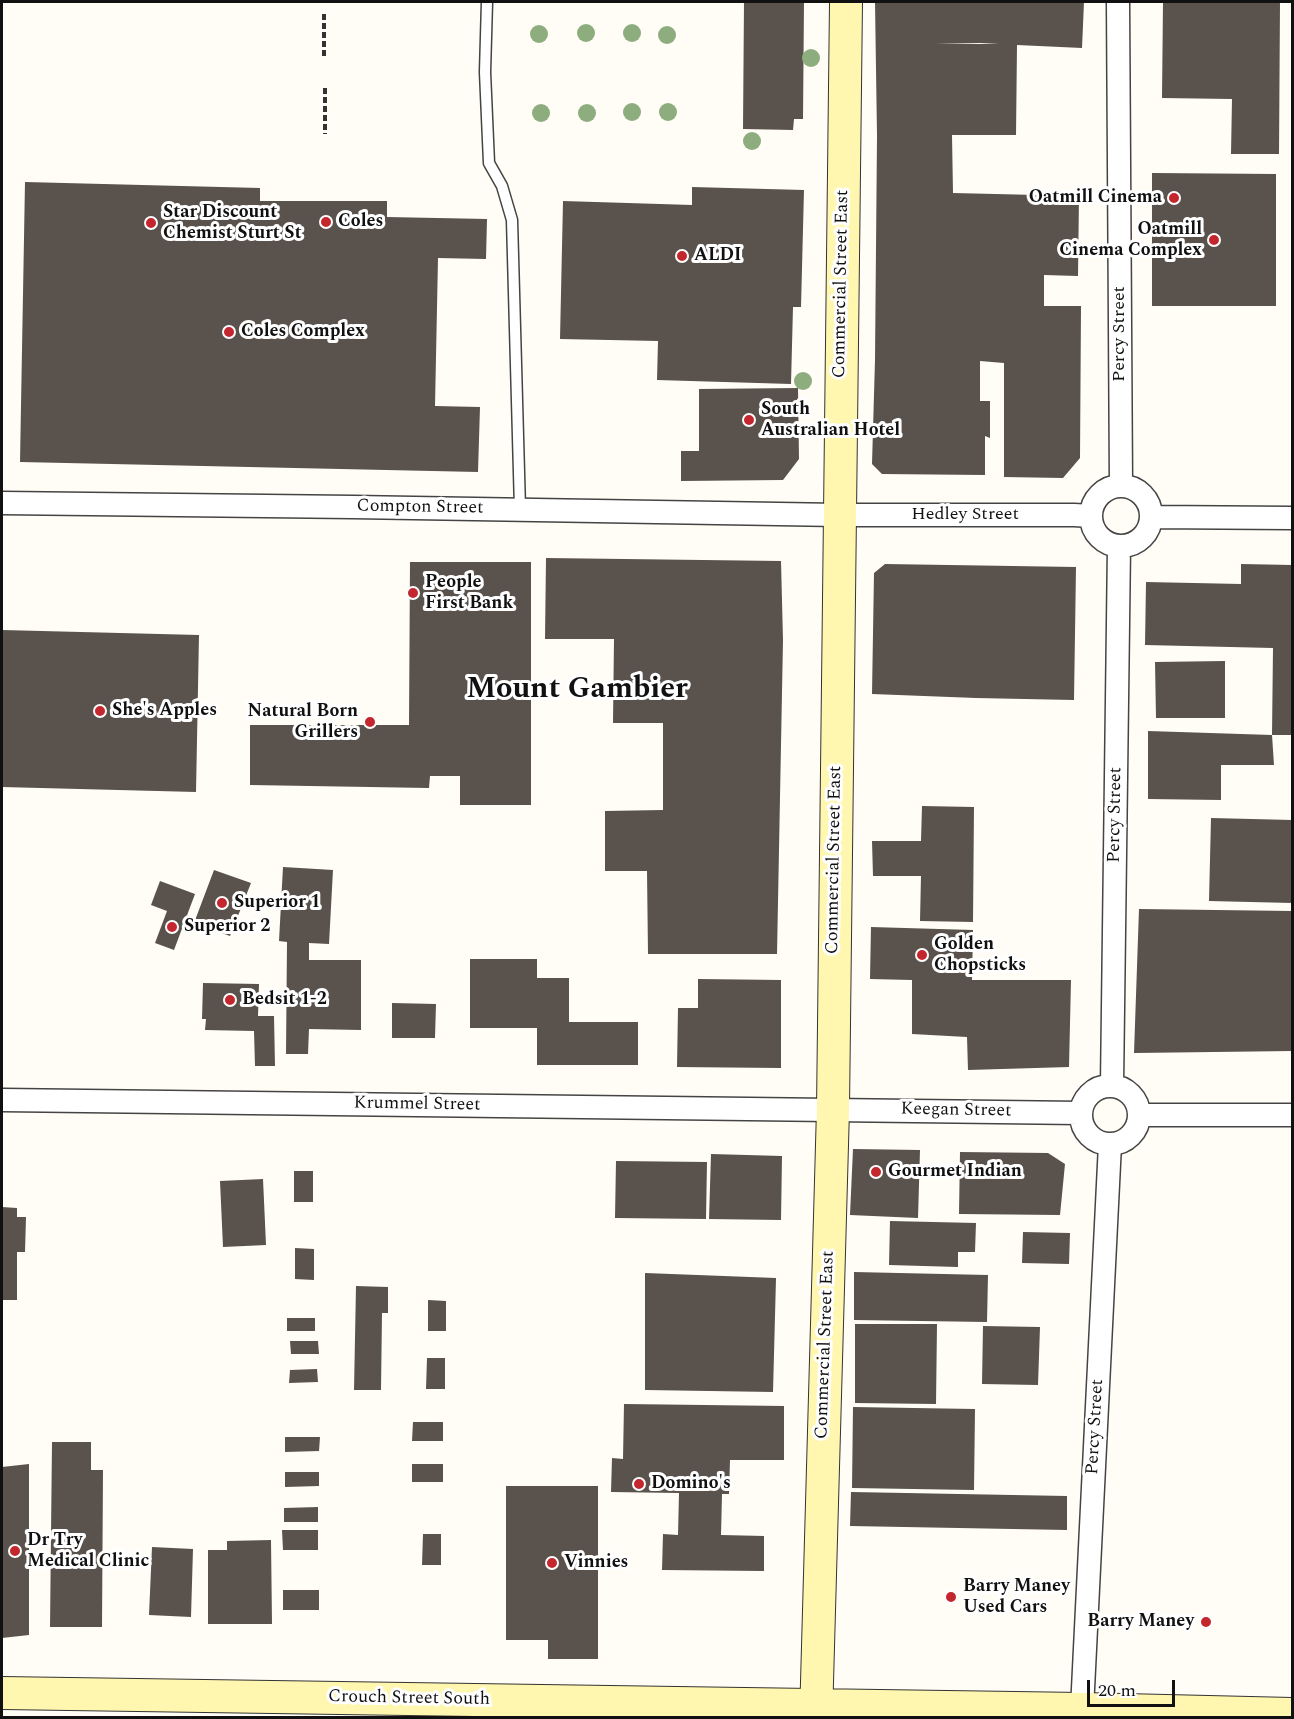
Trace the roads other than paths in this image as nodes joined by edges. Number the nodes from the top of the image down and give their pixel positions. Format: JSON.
{"nodes":[{"id":1,"x":487,"y":2,"type":"edge"},
{"id":2,"x":846,"y":2,"type":"edge"},
{"id":3,"x":1118,"y":2,"type":"edge"},
{"id":4,"x":1121,"y":486,"type":"junction"},
{"id":5,"x":2,"y":503,"type":"edge"},
{"id":6,"x":520,"y":509,"type":"junction"},
{"id":7,"x":839,"y":515,"type":"junction"},
{"id":8,"x":1091,"y":516,"type":"junction"},
{"id":9,"x":1151,"y":518,"type":"junction"},
{"id":10,"x":1293,"y":518,"type":"edge"},
{"id":11,"x":1119,"y":546,"type":"junction"},
{"id":12,"x":1112,"y":1085,"type":"junction"},
{"id":13,"x":2,"y":1100,"type":"edge"},
{"id":14,"x":833,"y":1109,"type":"junction"},
{"id":15,"x":1080,"y":1113,"type":"junction"},
{"id":16,"x":1139,"y":1115,"type":"junction"},
{"id":17,"x":1293,"y":1115,"type":"edge"},
{"id":18,"x":1110,"y":1144,"type":"junction"},
{"id":19,"x":2,"y":1693,"type":"edge"},
{"id":20,"x":1082,"y":1709,"type":"junction"},
{"id":21,"x":816,"y":1712,"type":"edge"},
{"id":22,"x":1293,"y":1714,"type":"edge"}],
"edges":[{"from":1,"to":6,"type":"lane"},
{"from":2,"to":7,"type":"street","name":"Commercial Street East"},
{"from":3,"to":4,"type":"street","name":"Percy Street"},
{"from":4,"to":8,"type":"street"},
{"from":4,"to":9,"type":"street"},
{"from":5,"to":6,"type":"street","name":"Compton Street"},
{"from":6,"to":7,"type":"street","name":"Compton Street"},
{"from":7,"to":8,"type":"street","name":"Hedley Street"},
{"from":7,"to":14,"type":"street","name":"Commercial Street East"},
{"from":8,"to":11,"type":"street"},
{"from":9,"to":10,"type":"street"},
{"from":9,"to":11,"type":"street"},
{"from":11,"to":12,"type":"street","name":"Percy Street"},
{"from":12,"to":15,"type":"street"},
{"from":12,"to":16,"type":"street"},
{"from":13,"to":14,"type":"street","name":"Krummel Street"},
{"from":14,"to":15,"type":"street","name":"Keegan Street"},
{"from":14,"to":21,"type":"street","name":"Commercial Street East"},
{"from":15,"to":18,"type":"street"},
{"from":16,"to":17,"type":"street"},
{"from":16,"to":18,"type":"street"},
{"from":18,"to":20,"type":"street","name":"Percy Street"},
{"from":19,"to":21,"type":"street","name":"Crouch Street South"},
{"from":20,"to":21,"type":"street","name":"Crouch Street South"},
{"from":20,"to":22,"type":"street","name":"Crouch Street South"}]}
